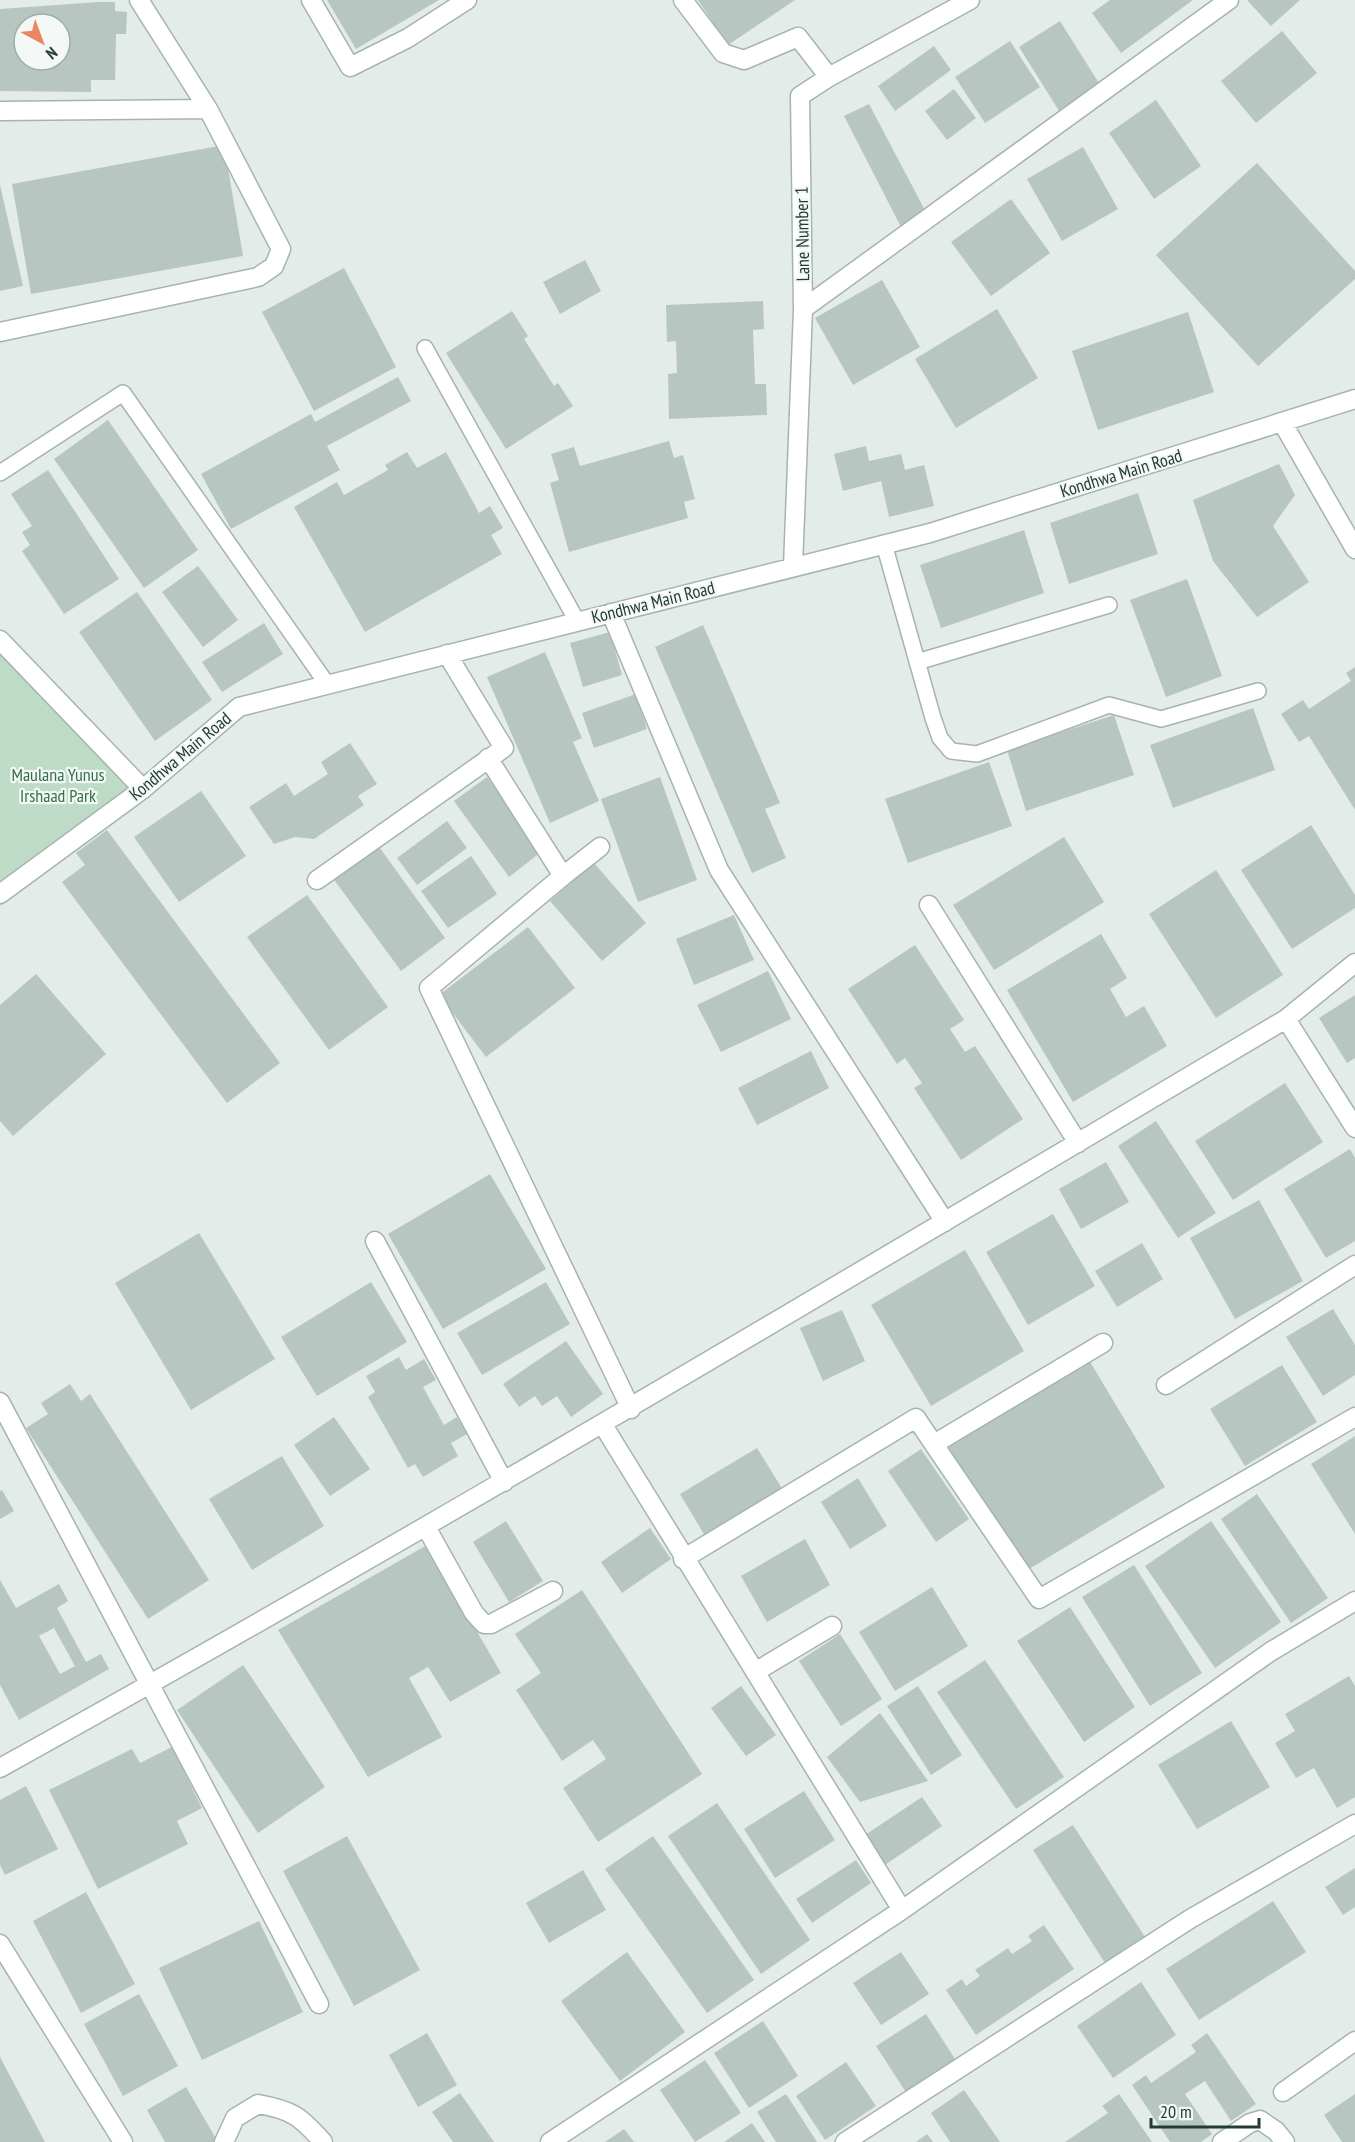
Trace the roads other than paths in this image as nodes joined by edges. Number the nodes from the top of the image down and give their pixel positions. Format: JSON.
{"nodes":[{"id":1,"x":140,"y":0,"type":"edge"},
{"id":2,"x":311,"y":0,"type":"edge"},
{"id":3,"x":467,"y":0,"type":"edge"},
{"id":4,"x":683,"y":0,"type":"edge"},
{"id":5,"x":970,"y":0,"type":"edge"},
{"id":6,"x":1229,"y":0,"type":"edge"},
{"id":7,"x":829,"y":77,"type":"junction"},
{"id":8,"x":208,"y":109,"type":"junction"},
{"id":9,"x":0,"y":111,"type":"edge"},
{"id":10,"x":803,"y":309,"type":"junction"},
{"id":11,"x":0,"y":332,"type":"edge"},
{"id":12,"x":425,"y":348,"type":"dead end"},
{"id":13,"x":1355,"y":399,"type":"edge"},
{"id":14,"x":1282,"y":422,"type":"junction"},
{"id":15,"x":0,"y":472,"type":"edge"},
{"id":16,"x":884,"y":544,"type":"junction"},
{"id":17,"x":1355,"y":549,"type":"edge"},
{"id":18,"x":793,"y":567,"type":"junction"},
{"id":19,"x":1109,"y":604,"type":"dead end"},
{"id":20,"x":611,"y":613,"type":"junction"},
{"id":21,"x":577,"y":621,"type":"junction"},
{"id":22,"x":0,"y":640,"type":"edge"},
{"id":23,"x":447,"y":654,"type":"junction"},
{"id":24,"x":917,"y":662,"type":"junction"},
{"id":25,"x":327,"y":684,"type":"junction"},
{"id":26,"x":1258,"y":690,"type":"dead end"},
{"id":27,"x":488,"y":758,"type":"junction"},
{"id":28,"x":142,"y":789,"type":"junction"},
{"id":29,"x":600,"y":847,"type":"dead end"},
{"id":30,"x":563,"y":876,"type":"junction"},
{"id":31,"x":316,"y":880,"type":"dead end"},
{"id":32,"x":0,"y":894,"type":"edge"},
{"id":33,"x":929,"y":905,"type":"dead end"},
{"id":34,"x":1355,"y":963,"type":"edge"},
{"id":35,"x":1286,"y":1019,"type":"junction"},
{"id":36,"x":1355,"y":1128,"type":"edge"},
{"id":37,"x":1078,"y":1143,"type":"junction"},
{"id":38,"x":945,"y":1222,"type":"junction"},
{"id":39,"x":375,"y":1241,"type":"dead end"},
{"id":40,"x":1355,"y":1265,"type":"edge"},
{"id":41,"x":1103,"y":1343,"type":"dead end"},
{"id":42,"x":1166,"y":1385,"type":"dead end"},
{"id":43,"x":0,"y":1402,"type":"edge"},
{"id":44,"x":630,"y":1409,"type":"junction"},
{"id":45,"x":1355,"y":1417,"type":"edge"},
{"id":46,"x":603,"y":1425,"type":"junction"},
{"id":47,"x":934,"y":1444,"type":"junction"},
{"id":48,"x":504,"y":1482,"type":"junction"},
{"id":49,"x":426,"y":1527,"type":"junction"},
{"id":50,"x":683,"y":1559,"type":"junction"},
{"id":51,"x":553,"y":1591,"type":"dead end"},
{"id":52,"x":1355,"y":1601,"type":"edge"},
{"id":53,"x":832,"y":1626,"type":"dead end"},
{"id":54,"x":754,"y":1672,"type":"junction"},
{"id":55,"x":150,"y":1684,"type":"junction"},
{"id":56,"x":0,"y":1768,"type":"edge"},
{"id":57,"x":1355,"y":1824,"type":"edge"},
{"id":58,"x":902,"y":1910,"type":"junction"},
{"id":59,"x":0,"y":1944,"type":"edge"},
{"id":60,"x":319,"y":2004,"type":"dead end"},
{"id":61,"x":1355,"y":2041,"type":"edge"},
{"id":62,"x":1283,"y":2092,"type":"dead end"},
{"id":63,"x":123,"y":2142,"type":"edge"},
{"id":64,"x":224,"y":2142,"type":"edge"},
{"id":65,"x":323,"y":2142,"type":"edge"},
{"id":66,"x":550,"y":2142,"type":"edge"},
{"id":67,"x":845,"y":2142,"type":"edge"},
{"id":68,"x":1222,"y":2142,"type":"edge"},
{"id":69,"x":1285,"y":2142,"type":"edge"}],
"edges":[{"from":1,"to":8,"type":"street"},
{"from":2,"to":3,"type":"street"},
{"from":4,"to":7,"type":"street"},
{"from":5,"to":7,"type":"street","name":"Lane Number 1"},
{"from":6,"to":10,"type":"street"},
{"from":7,"to":10,"type":"street","name":"Lane Number 1"},
{"from":8,"to":9,"type":"street"},
{"from":8,"to":11,"type":"street"},
{"from":10,"to":18,"type":"street","name":"Lane Number 1"},
{"from":12,"to":21,"type":"lane"},
{"from":13,"to":14,"type":"street","name":"Kondhwa Main Road"},
{"from":14,"to":16,"type":"street","name":"Kondhwa Main Road"},
{"from":14,"to":17,"type":"street"},
{"from":15,"to":25,"type":"lane"},
{"from":16,"to":18,"type":"street","name":"Kondhwa Main Road"},
{"from":16,"to":24,"type":"lane"},
{"from":18,"to":20,"type":"street","name":"Kondhwa Main Road"},
{"from":19,"to":24,"type":"lane"},
{"from":20,"to":21,"type":"street","name":"Kondhwa Main Road"},
{"from":20,"to":38,"type":"street"},
{"from":21,"to":23,"type":"street","name":"Kondhwa Main Road"},
{"from":22,"to":28,"type":"street"},
{"from":23,"to":25,"type":"street","name":"Kondhwa Main Road"},
{"from":23,"to":27,"type":"street"},
{"from":24,"to":26,"type":"lane"},
{"from":25,"to":28,"type":"street","name":"Kondhwa Main Road"},
{"from":27,"to":30,"type":"street"},
{"from":27,"to":31,"type":"street"},
{"from":28,"to":32,"type":"street","name":"Kondhwa Main Road"},
{"from":29,"to":30,"type":"street"},
{"from":30,"to":44,"type":"street"},
{"from":33,"to":37,"type":"street"},
{"from":34,"to":35,"type":"street"},
{"from":35,"to":36,"type":"street"},
{"from":35,"to":37,"type":"street"},
{"from":37,"to":38,"type":"street"},
{"from":38,"to":44,"type":"street"},
{"from":39,"to":48,"type":"street"},
{"from":40,"to":42,"type":"street"},
{"from":41,"to":47,"type":"street"},
{"from":43,"to":55,"type":"street"},
{"from":44,"to":46,"type":"street"},
{"from":45,"to":47,"type":"street"},
{"from":46,"to":48,"type":"street"},
{"from":46,"to":50,"type":"street"},
{"from":47,"to":50,"type":"street"},
{"from":48,"to":49,"type":"street"},
{"from":49,"to":51,"type":"street"},
{"from":49,"to":55,"type":"street"},
{"from":50,"to":54,"type":"street"},
{"from":52,"to":58,"type":"street"},
{"from":53,"to":54,"type":"street"},
{"from":54,"to":58,"type":"street"},
{"from":55,"to":56,"type":"street"},
{"from":55,"to":60,"type":"street"},
{"from":57,"to":67,"type":"street"},
{"from":58,"to":66,"type":"street"},
{"from":59,"to":63,"type":"street"},
{"from":61,"to":62,"type":"street"},
{"from":64,"to":65,"type":"street"},
{"from":68,"to":69,"type":"street"}]}
